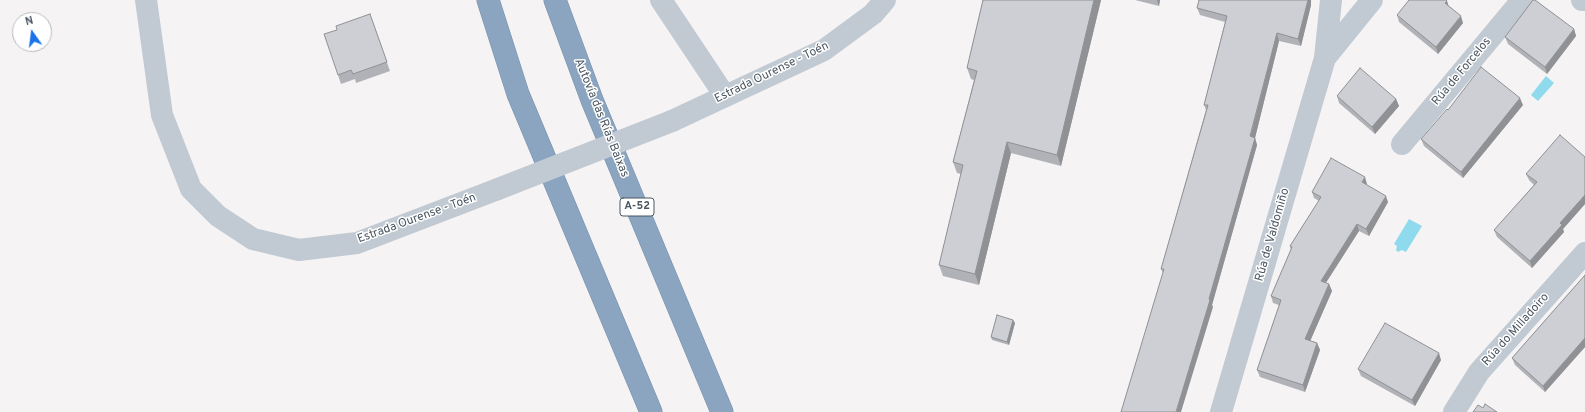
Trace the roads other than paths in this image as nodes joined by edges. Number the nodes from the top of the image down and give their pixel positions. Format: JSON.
{"nodes":[{"id":1,"x":146,"y":0,"type":"edge"},
{"id":2,"x":488,"y":0,"type":"edge"},
{"id":3,"x":555,"y":0,"type":"edge"},
{"id":4,"x":661,"y":0,"type":"edge"},
{"id":5,"x":885,"y":0,"type":"edge"},
{"id":6,"x":1331,"y":0,"type":"edge"},
{"id":7,"x":1372,"y":0,"type":"edge"},
{"id":8,"x":1522,"y":0,"type":"edge"},
{"id":9,"x":1325,"y":58,"type":"junction"},
{"id":10,"x":725,"y":96,"type":"junction"},
{"id":11,"x":1402,"y":144,"type":"dead end"},
{"id":12,"x":1585,"y":253,"type":"edge"},
{"id":13,"x":1226,"y":409,"type":"edge"},
{"id":14,"x":651,"y":412,"type":"edge"},
{"id":15,"x":722,"y":412,"type":"edge"},
{"id":16,"x":1454,"y":412,"type":"edge"}],
"edges":[{"from":1,"to":10,"type":"street","name":"Estrada Ourense - Toén","bridge":true},
{"from":2,"to":14,"type":"highway"},
{"from":3,"to":15,"type":"highway","name":"Autovía das Rías Baixas","number":"A-52"},
{"from":4,"to":10,"type":"street"},
{"from":5,"to":10,"type":"street","name":"Estrada Ourense - Toén"},
{"from":6,"to":9,"type":"street","name":"Rúa de Valdomiño"},
{"from":7,"to":9,"type":"street","name":"Rúa de Valdomiño"},
{"from":8,"to":11,"type":"street","name":"Rúa de Forcelos"},
{"from":9,"to":13,"type":"street","name":"Rúa de Valdomiño"},
{"from":12,"to":16,"type":"street","name":"Rúa do Milladoiro"}]}
